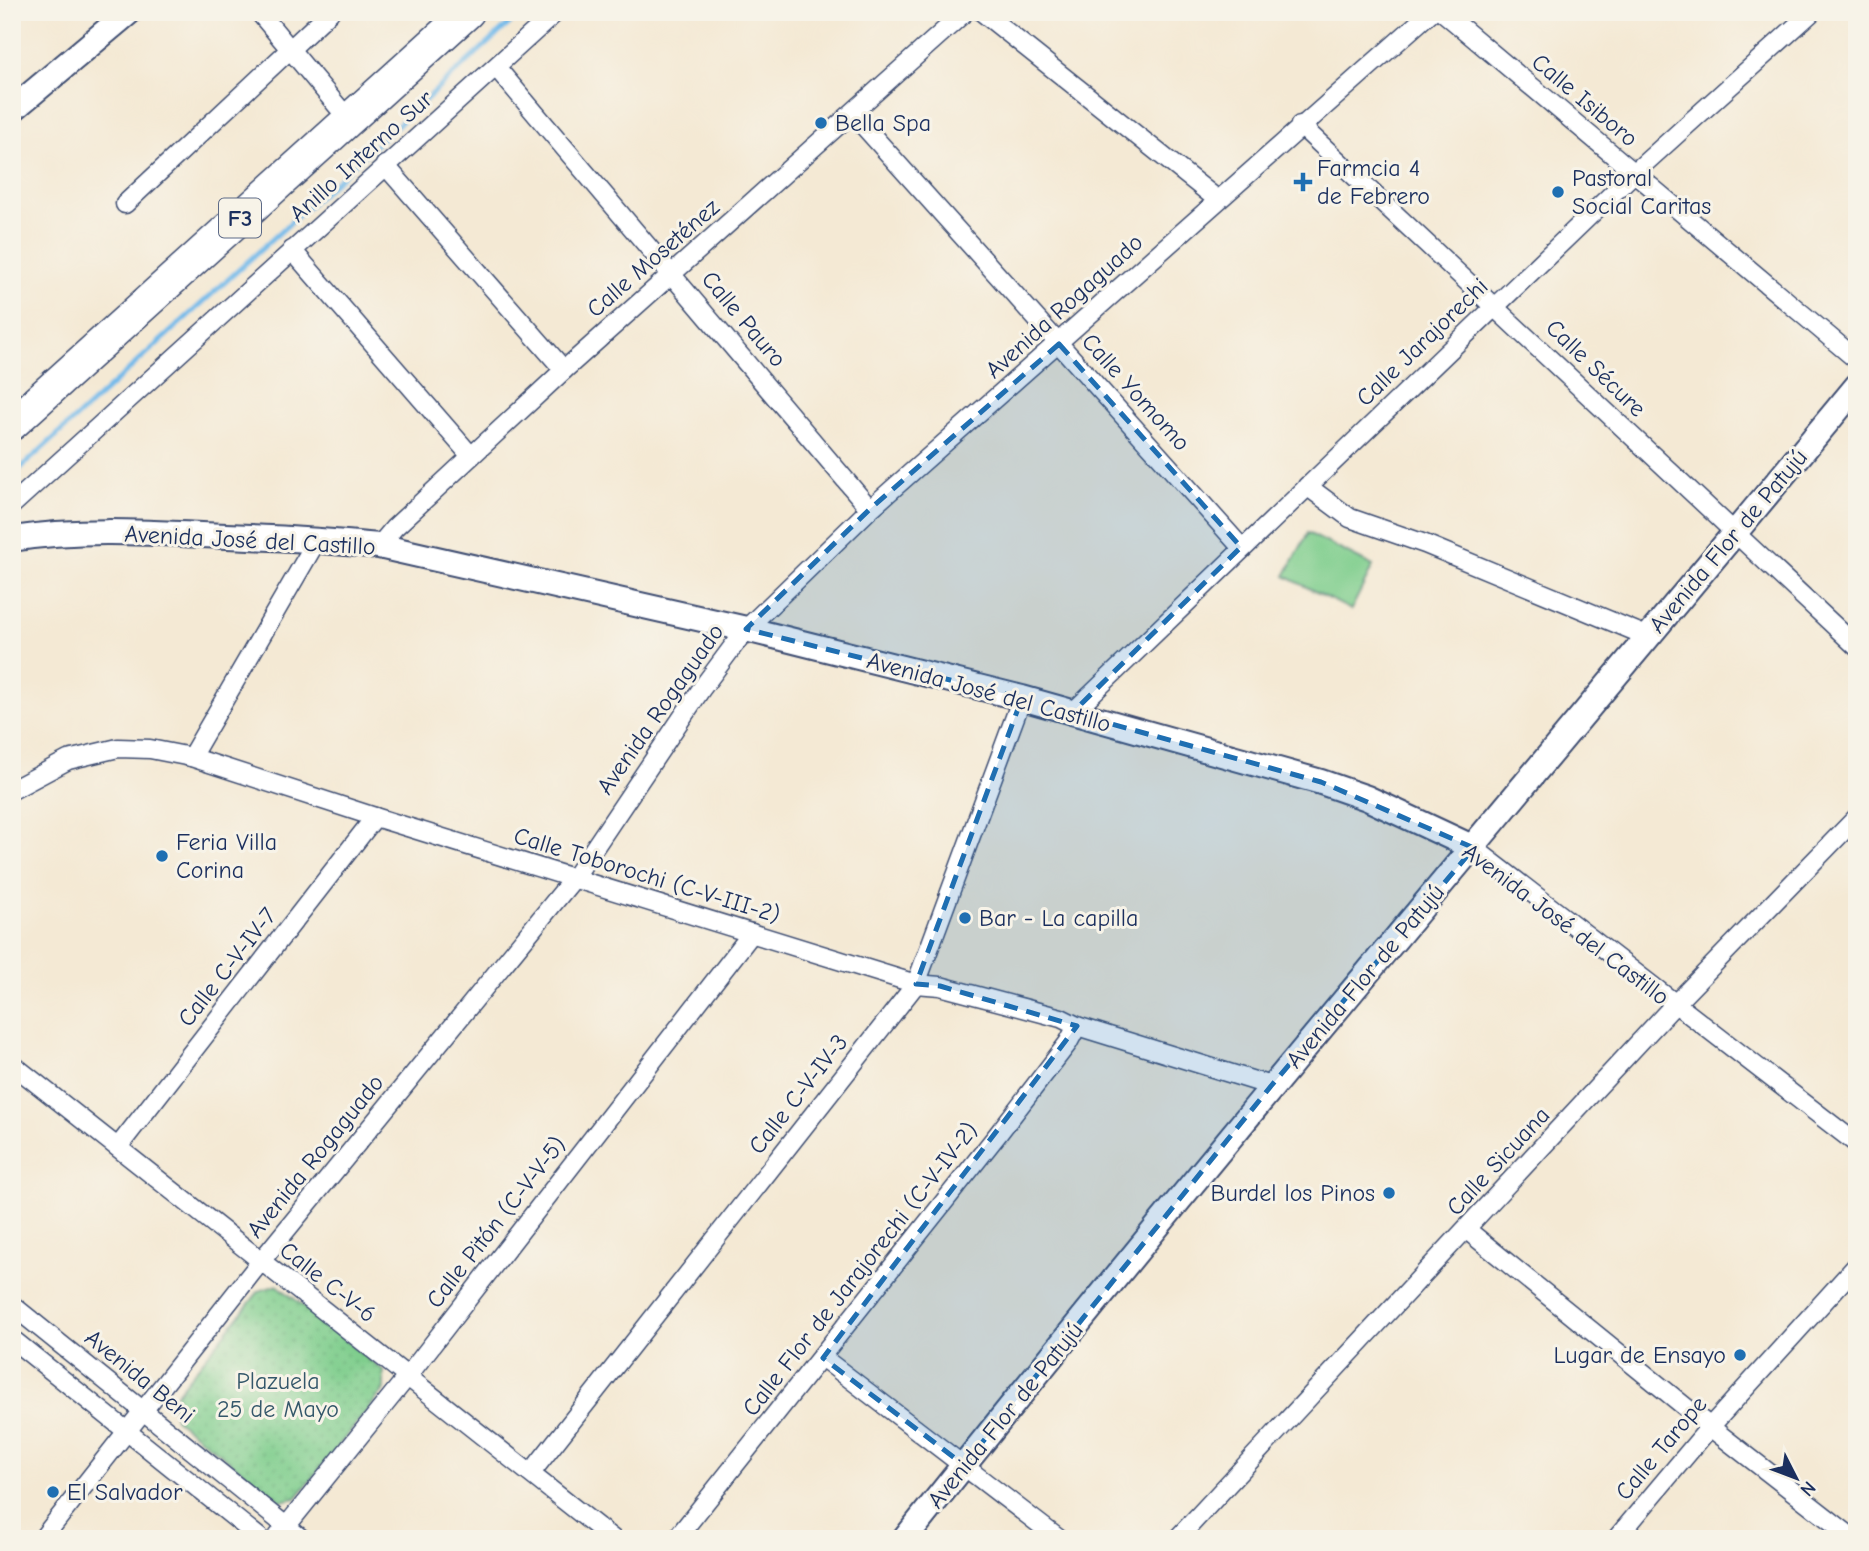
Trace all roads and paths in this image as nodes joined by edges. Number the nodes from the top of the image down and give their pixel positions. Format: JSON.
{"nodes":[{"id":1,"x":129,"y":12,"type":"edge"},
{"id":2,"x":259,"y":12,"type":"edge"},
{"id":3,"x":330,"y":12,"type":"edge"},
{"id":4,"x":468,"y":12,"type":"edge"},
{"id":5,"x":556,"y":12,"type":"edge"},
{"id":6,"x":965,"y":12,"type":"edge"},
{"id":7,"x":982,"y":12,"type":"edge"},
{"id":8,"x":1431,"y":12,"type":"edge"},
{"id":9,"x":1443,"y":12,"type":"edge"},
{"id":10,"x":1812,"y":12,"type":"edge"},
{"id":11,"x":292,"y":51,"type":"junction"},
{"id":12,"x":496,"y":67,"type":"junction"},
{"id":13,"x":12,"y":110,"type":"edge"},
{"id":14,"x":853,"y":114,"type":"junction"},
{"id":15,"x":349,"y":120,"type":"junction"},
{"id":16,"x":1300,"y":125,"type":"junction"},
{"id":17,"x":385,"y":165,"type":"junction"},
{"id":18,"x":1634,"y":173,"type":"junction"},
{"id":19,"x":1218,"y":200,"type":"junction"},
{"id":20,"x":125,"y":204,"type":"dead end"},
{"id":21,"x":292,"y":250,"type":"junction"},
{"id":22,"x":673,"y":273,"type":"junction"},
{"id":23,"x":1495,"y":306,"type":"junction"},
{"id":24,"x":1059,"y":344,"type":"junction"},
{"id":25,"x":1857,"y":360,"type":"edge"},
{"id":26,"x":564,"y":370,"type":"junction"},
{"id":27,"x":1857,"y":386,"type":"edge"},
{"id":28,"x":12,"y":424,"type":"edge"},
{"id":29,"x":471,"y":456,"type":"junction"},
{"id":30,"x":1307,"y":486,"type":"junction"},
{"id":31,"x":12,"y":505,"type":"edge"},
{"id":32,"x":870,"y":509,"type":"junction"},
{"id":33,"x":1734,"y":534,"type":"junction"},
{"id":34,"x":12,"y":539,"type":"edge"},
{"id":35,"x":317,"y":540,"type":"junction"},
{"id":36,"x":379,"y":546,"type":"junction"},
{"id":37,"x":1241,"y":547,"type":"junction"},
{"id":38,"x":746,"y":629,"type":"junction"},
{"id":39,"x":1649,"y":637,"type":"junction"},
{"id":40,"x":1857,"y":647,"type":"edge"},
{"id":41,"x":1022,"y":698,"type":"junction"},
{"id":42,"x":1072,"y":713,"type":"junction"},
{"id":43,"x":191,"y":757,"type":"junction"},
{"id":44,"x":12,"y":790,"type":"edge"},
{"id":45,"x":374,"y":817,"type":"junction"},
{"id":46,"x":1857,"y":817,"type":"edge"},
{"id":47,"x":1474,"y":849,"type":"junction"},
{"id":48,"x":574,"y":878,"type":"junction"},
{"id":49,"x":752,"y":933,"type":"junction"},
{"id":50,"x":916,"y":984,"type":"junction"},
{"id":51,"x":1674,"y":1005,"type":"junction"},
{"id":52,"x":1077,"y":1026,"type":"junction"},
{"id":53,"x":12,"y":1064,"type":"edge"},
{"id":54,"x":1271,"y":1086,"type":"junction"},
{"id":55,"x":1857,"y":1144,"type":"edge"},
{"id":56,"x":118,"y":1147,"type":"junction"},
{"id":57,"x":1467,"y":1230,"type":"junction"},
{"id":58,"x":261,"y":1261,"type":"junction"},
{"id":59,"x":1857,"y":1265,"type":"edge"},
{"id":60,"x":12,"y":1306,"type":"edge"},
{"id":61,"x":12,"y":1339,"type":"edge"},
{"id":62,"x":823,"y":1358,"type":"junction"},
{"id":63,"x":407,"y":1377,"type":"junction"},
{"id":64,"x":143,"y":1410,"type":"junction"},
{"id":65,"x":1710,"y":1427,"type":"junction"},
{"id":66,"x":126,"y":1432,"type":"junction"},
{"id":67,"x":964,"y":1465,"type":"junction"},
{"id":68,"x":531,"y":1473,"type":"junction"},
{"id":69,"x":282,"y":1533,"type":"edge"},
{"id":70,"x":42,"y":1539,"type":"edge"},
{"id":71,"x":261,"y":1539,"type":"edge"},
{"id":72,"x":302,"y":1539,"type":"edge"},
{"id":73,"x":613,"y":1539,"type":"edge"},
{"id":74,"x":676,"y":1539,"type":"edge"},
{"id":75,"x":905,"y":1539,"type":"edge"},
{"id":76,"x":1059,"y":1539,"type":"edge"},
{"id":77,"x":1177,"y":1539,"type":"edge"},
{"id":78,"x":1616,"y":1539,"type":"edge"},
{"id":79,"x":1854,"y":1539,"type":"edge"}],
"edges":[{"from":1,"to":13,"type":"main road"},
{"from":2,"to":11,"type":"street"},
{"from":3,"to":11,"type":"street"},
{"from":4,"to":15,"type":"highway","number":"F3"},
{"from":5,"to":12,"type":"street","name":"Anillo Interno Sur"},
{"from":6,"to":14,"type":"street","name":"Calle Moseténez"},
{"from":7,"to":19,"type":"street"},
{"from":8,"to":16,"type":"street","name":"Avenida Rogaguado"},
{"from":9,"to":18,"type":"street","name":"Calle Isiboro"},
{"from":10,"to":18,"type":"street","name":"Calle Jarajorechi"},
{"from":11,"to":15,"type":"street"},
{"from":11,"to":20,"type":"street"},
{"from":12,"to":17,"type":"street","name":"Anillo Interno Sur"},
{"from":12,"to":22,"type":"street","name":"Calle Pauro"},
{"from":14,"to":22,"type":"street","name":"Calle Moseténez"},
{"from":14,"to":24,"type":"street","name":"Calle Yomomo"},
{"from":15,"to":28,"type":"highway","number":"F3"},
{"from":16,"to":19,"type":"street","name":"Avenida Rogaguado"},
{"from":16,"to":23,"type":"street","name":"Calle Sécure"},
{"from":17,"to":21,"type":"street","name":"Anillo Interno Sur"},
{"from":17,"to":26,"type":"street"},
{"from":18,"to":23,"type":"street","name":"Calle Jarajorechi"},
{"from":18,"to":25,"type":"street","name":"Calle Isiboro"},
{"from":19,"to":24,"type":"street","name":"Avenida Rogaguado"},
{"from":21,"to":29,"type":"street"},
{"from":21,"to":31,"type":"street","name":"Anillo Interno Sur"},
{"from":22,"to":26,"type":"street","name":"Calle Moseténez"},
{"from":22,"to":32,"type":"street","name":"Calle Pauro"},
{"from":23,"to":30,"type":"street","name":"Calle Jarajorechi"},
{"from":23,"to":33,"type":"street","name":"Calle Sécure"},
{"from":24,"to":32,"type":"street","name":"Avenida Rogaguado"},
{"from":24,"to":37,"type":"street","name":"Calle Yomomo"},
{"from":26,"to":29,"type":"street","name":"Calle Moseténez"},
{"from":27,"to":33,"type":"main road","name":"Avenida Flor de Patujú"},
{"from":29,"to":36,"type":"street","name":"Calle Moseténez"},
{"from":30,"to":37,"type":"street","name":"Calle Jarajorechi"},
{"from":30,"to":39,"type":"street"},
{"from":32,"to":38,"type":"street","name":"Avenida Rogaguado"},
{"from":33,"to":39,"type":"main road","name":"Avenida Flor de Patujú"},
{"from":33,"to":40,"type":"street","name":"Calle Sécure"},
{"from":34,"to":35,"type":"main road","name":"Avenida José del Castillo"},
{"from":35,"to":36,"type":"main road","name":"Avenida José del Castillo"},
{"from":35,"to":43,"type":"street"},
{"from":36,"to":38,"type":"main road","name":"Avenida José del Castillo"},
{"from":37,"to":42,"type":"street","name":"Calle Jarajorechi"},
{"from":38,"to":41,"type":"main road","name":"Avenida José del Castillo"},
{"from":38,"to":48,"type":"street","name":"Avenida Rogaguado"},
{"from":39,"to":47,"type":"main road","name":"Avenida Flor de Patujú"},
{"from":41,"to":42,"type":"main road","name":"Avenida José del Castillo"},
{"from":41,"to":50,"type":"street","name":"Calle C-V-IV-3"},
{"from":42,"to":47,"type":"main road","name":"Avenida José del Castillo"},
{"from":43,"to":44,"type":"street","name":"Calle Toborochi (C-V-III-2)"},
{"from":43,"to":45,"type":"street","name":"Calle Toborochi (C-V-III-2)"},
{"from":45,"to":48,"type":"street","name":"Calle Toborochi (C-V-III-2)"},
{"from":45,"to":56,"type":"street","name":"Calle C-V-IV-7"},
{"from":46,"to":51,"type":"street","name":"Calle Sicuana"},
{"from":47,"to":51,"type":"street","name":"Avenida José del Castillo"},
{"from":47,"to":54,"type":"main road","name":"Avenida Flor de Patujú"},
{"from":48,"to":49,"type":"street","name":"Calle Toborochi (C-V-III-2)"},
{"from":48,"to":58,"type":"street","name":"Avenida Rogaguado"},
{"from":49,"to":50,"type":"street","name":"Calle Toborochi (C-V-III-2)"},
{"from":49,"to":63,"type":"street","name":"Calle Pitón (C-V-V-5)"},
{"from":50,"to":52,"type":"street","name":"Calle Toborochi (C-V-III-2)"},
{"from":50,"to":68,"type":"street","name":"Calle C-V-IV-3"},
{"from":51,"to":55,"type":"street","name":"Avenida José del Castillo"},
{"from":51,"to":57,"type":"street","name":"Calle Sicuana"},
{"from":52,"to":54,"type":"street","name":"Calle Toborochi (C-V-III-2)"},
{"from":52,"to":62,"type":"street","name":"Calle Flor de Jarajorechi (C-V-IV-2)"},
{"from":53,"to":56,"type":"street","name":"Calle C-V-6"},
{"from":54,"to":67,"type":"main road","name":"Avenida Flor de Patujú"},
{"from":56,"to":58,"type":"street","name":"Calle C-V-6"},
{"from":57,"to":65,"type":"street"},
{"from":57,"to":77,"type":"street","name":"Calle Sicuana"},
{"from":58,"to":63,"type":"street","name":"Calle C-V-6"},
{"from":58,"to":64,"type":"street","name":"Avenida Rogaguado"},
{"from":59,"to":65,"type":"street","name":"Calle Tarope"},
{"from":60,"to":64,"type":"street","name":"Avenida Beni"},
{"from":61,"to":66,"type":"street"},
{"from":62,"to":67,"type":"street"},
{"from":62,"to":74,"type":"street","name":"Calle Flor de Jarajorechi (C-V-IV-2)"},
{"from":63,"to":68,"type":"street","name":"Calle C-V-6"},
{"from":63,"to":69,"type":"street","name":"Calle Pitón (C-V-V-5)"},
{"from":64,"to":66,"type":"street","name":"Avenida Rogaguado"},
{"from":64,"to":69,"type":"street","name":"Avenida Beni"},
{"from":65,"to":78,"type":"street","name":"Calle Tarope"},
{"from":65,"to":79,"type":"street"},
{"from":66,"to":70,"type":"street","name":"Avenida Rogaguado"},
{"from":66,"to":71,"type":"street"},
{"from":67,"to":75,"type":"main road","name":"Avenida Flor de Patujú"},
{"from":67,"to":76,"type":"street"},
{"from":68,"to":73,"type":"street","name":"Calle C-V-6"},
{"from":69,"to":72,"type":"street","name":"Avenida Beni"}]}
